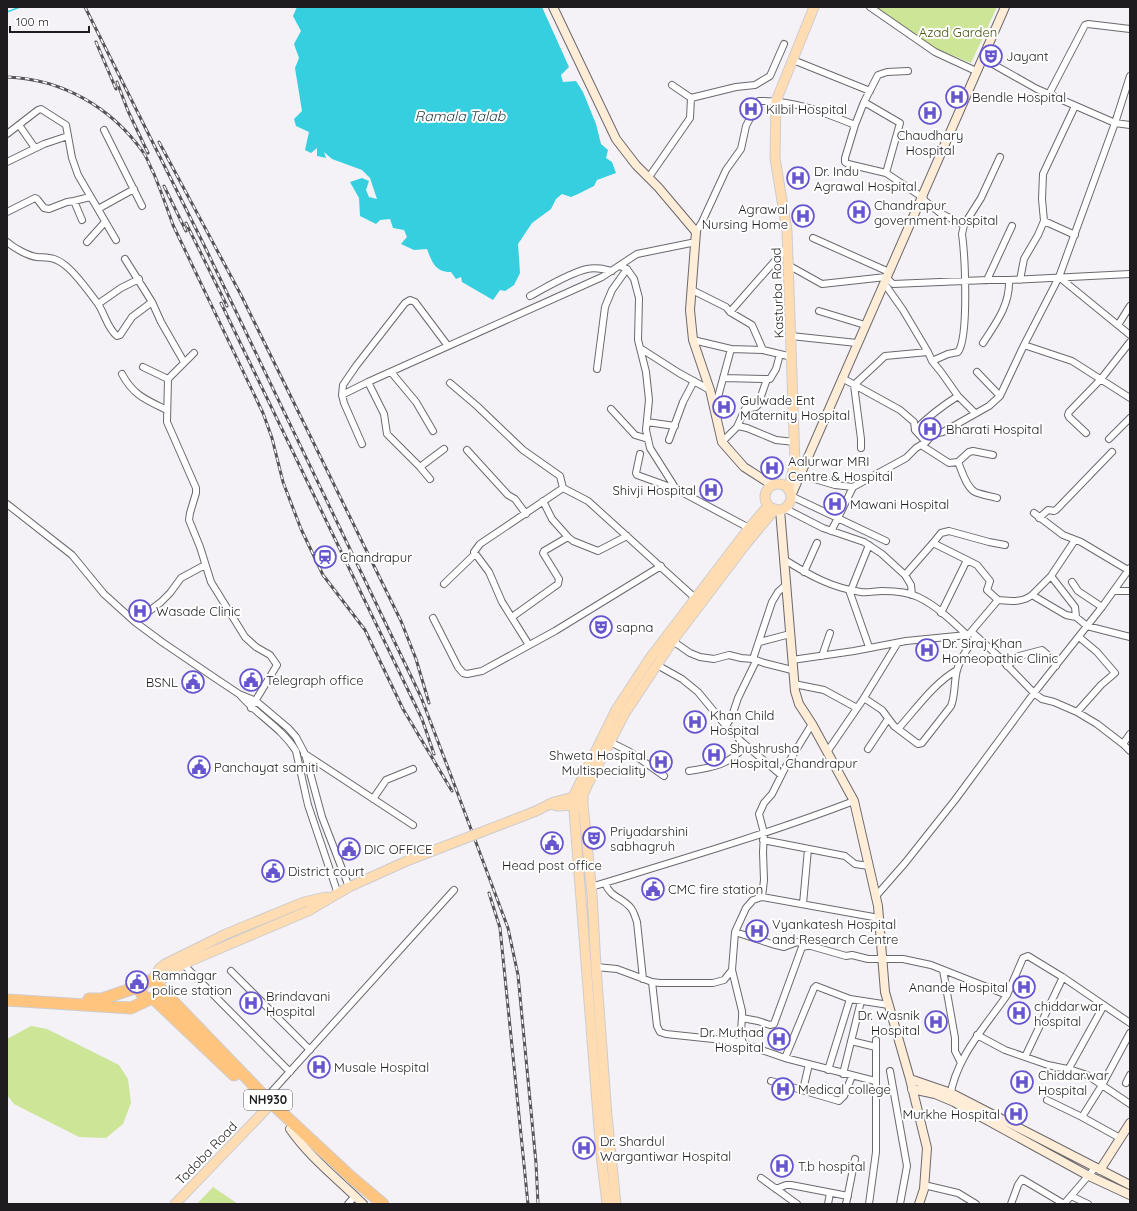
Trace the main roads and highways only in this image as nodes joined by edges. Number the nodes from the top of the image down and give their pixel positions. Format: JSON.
{"nodes":[{"id":1,"x":553,"y":7,"type":"edge"},
{"id":2,"x":814,"y":7,"type":"edge"},
{"id":3,"x":1005,"y":7,"type":"edge"},
{"id":4,"x":772,"y":485,"type":"junction"},
{"id":5,"x":790,"y":492,"type":"junction"},
{"id":6,"x":777,"y":508,"type":"junction"},
{"id":7,"x":583,"y":799,"type":"junction"},
{"id":8,"x":573,"y":801,"type":"junction"},
{"id":9,"x":591,"y":891,"type":"junction"},
{"id":10,"x":337,"y":894,"type":"junction"},
{"id":11,"x":580,"y":895,"type":"junction"},
{"id":12,"x":153,"y":985,"type":"junction"},
{"id":13,"x":7,"y":993,"type":"edge"},
{"id":14,"x":152,"y":999,"type":"junction"},
{"id":15,"x":7,"y":1000,"type":"edge"},
{"id":16,"x":910,"y":1079,"type":"junction"},
{"id":17,"x":912,"y":1089,"type":"junction"},
{"id":18,"x":950,"y":1097,"type":"junction"},
{"id":19,"x":268,"y":1103,"type":"junction"},
{"id":20,"x":1130,"y":1124,"type":"edge"},
{"id":21,"x":604,"y":1125,"type":"junction"},
{"id":22,"x":290,"y":1128,"type":"junction"},
{"id":23,"x":1125,"y":1134,"type":"edge"},
{"id":24,"x":1098,"y":1169,"type":"junction"},
{"id":25,"x":1130,"y":1185,"type":"edge"},
{"id":26,"x":1130,"y":1195,"type":"edge"},
{"id":27,"x":175,"y":1204,"type":"edge"},
{"id":28,"x":363,"y":1204,"type":"edge"},
{"id":29,"x":372,"y":1204,"type":"edge"},
{"id":30,"x":383,"y":1204,"type":"edge"},
{"id":31,"x":607,"y":1204,"type":"edge"},
{"id":32,"x":616,"y":1204,"type":"edge"},
{"id":33,"x":919,"y":1204,"type":"edge"}],
"edges":[{"from":1,"to":4,"type":"main road"},
{"from":2,"to":5,"type":"main road","name":"Kasturba Road"},
{"from":3,"to":5,"type":"main road"},
{"from":4,"to":5,"type":"main road"},
{"from":4,"to":6,"type":"main road"},
{"from":5,"to":6,"type":"main road"},
{"from":6,"to":7,"type":"main road"},
{"from":6,"to":8,"type":"main road"},
{"from":6,"to":16,"type":"main road"},
{"from":7,"to":8,"type":"main road"},
{"from":7,"to":9,"type":"main road"},
{"from":8,"to":10,"type":"main road","bridge":true},
{"from":8,"to":11,"type":"main road"},
{"from":9,"to":11,"type":"main road"},
{"from":9,"to":21,"type":"main road"},
{"from":10,"to":12,"type":"main road"},
{"from":10,"to":12,"type":"main road"},
{"from":11,"to":21,"type":"main road"},
{"from":12,"to":13,"type":"highway"},
{"from":12,"to":14,"type":"highway"},
{"from":12,"to":14,"type":"highway","number":"NH930"},
{"from":12,"to":19,"type":"highway","number":"NH930"},
{"from":14,"to":15,"type":"highway"},
{"from":14,"to":19,"type":"highway","number":"NH930"},
{"from":16,"to":17,"type":"main road"},
{"from":16,"to":18,"type":"main road"},
{"from":17,"to":18,"type":"main road"},
{"from":17,"to":33,"type":"main road"},
{"from":18,"to":24,"type":"main road"},
{"from":18,"to":26,"type":"main road"},
{"from":19,"to":22,"type":"highway","number":"NH930"},
{"from":19,"to":27,"type":"main road","name":"Tadoba Road"},
{"from":19,"to":30,"type":"highway","number":"NH930"},
{"from":20,"to":23,"type":"main road"},
{"from":21,"to":31,"type":"main road"},
{"from":21,"to":32,"type":"main road"},
{"from":22,"to":28,"type":"main road"},
{"from":22,"to":29,"type":"highway","number":"NH930"},
{"from":23,"to":24,"type":"main road"},
{"from":24,"to":25,"type":"main road"}]}
